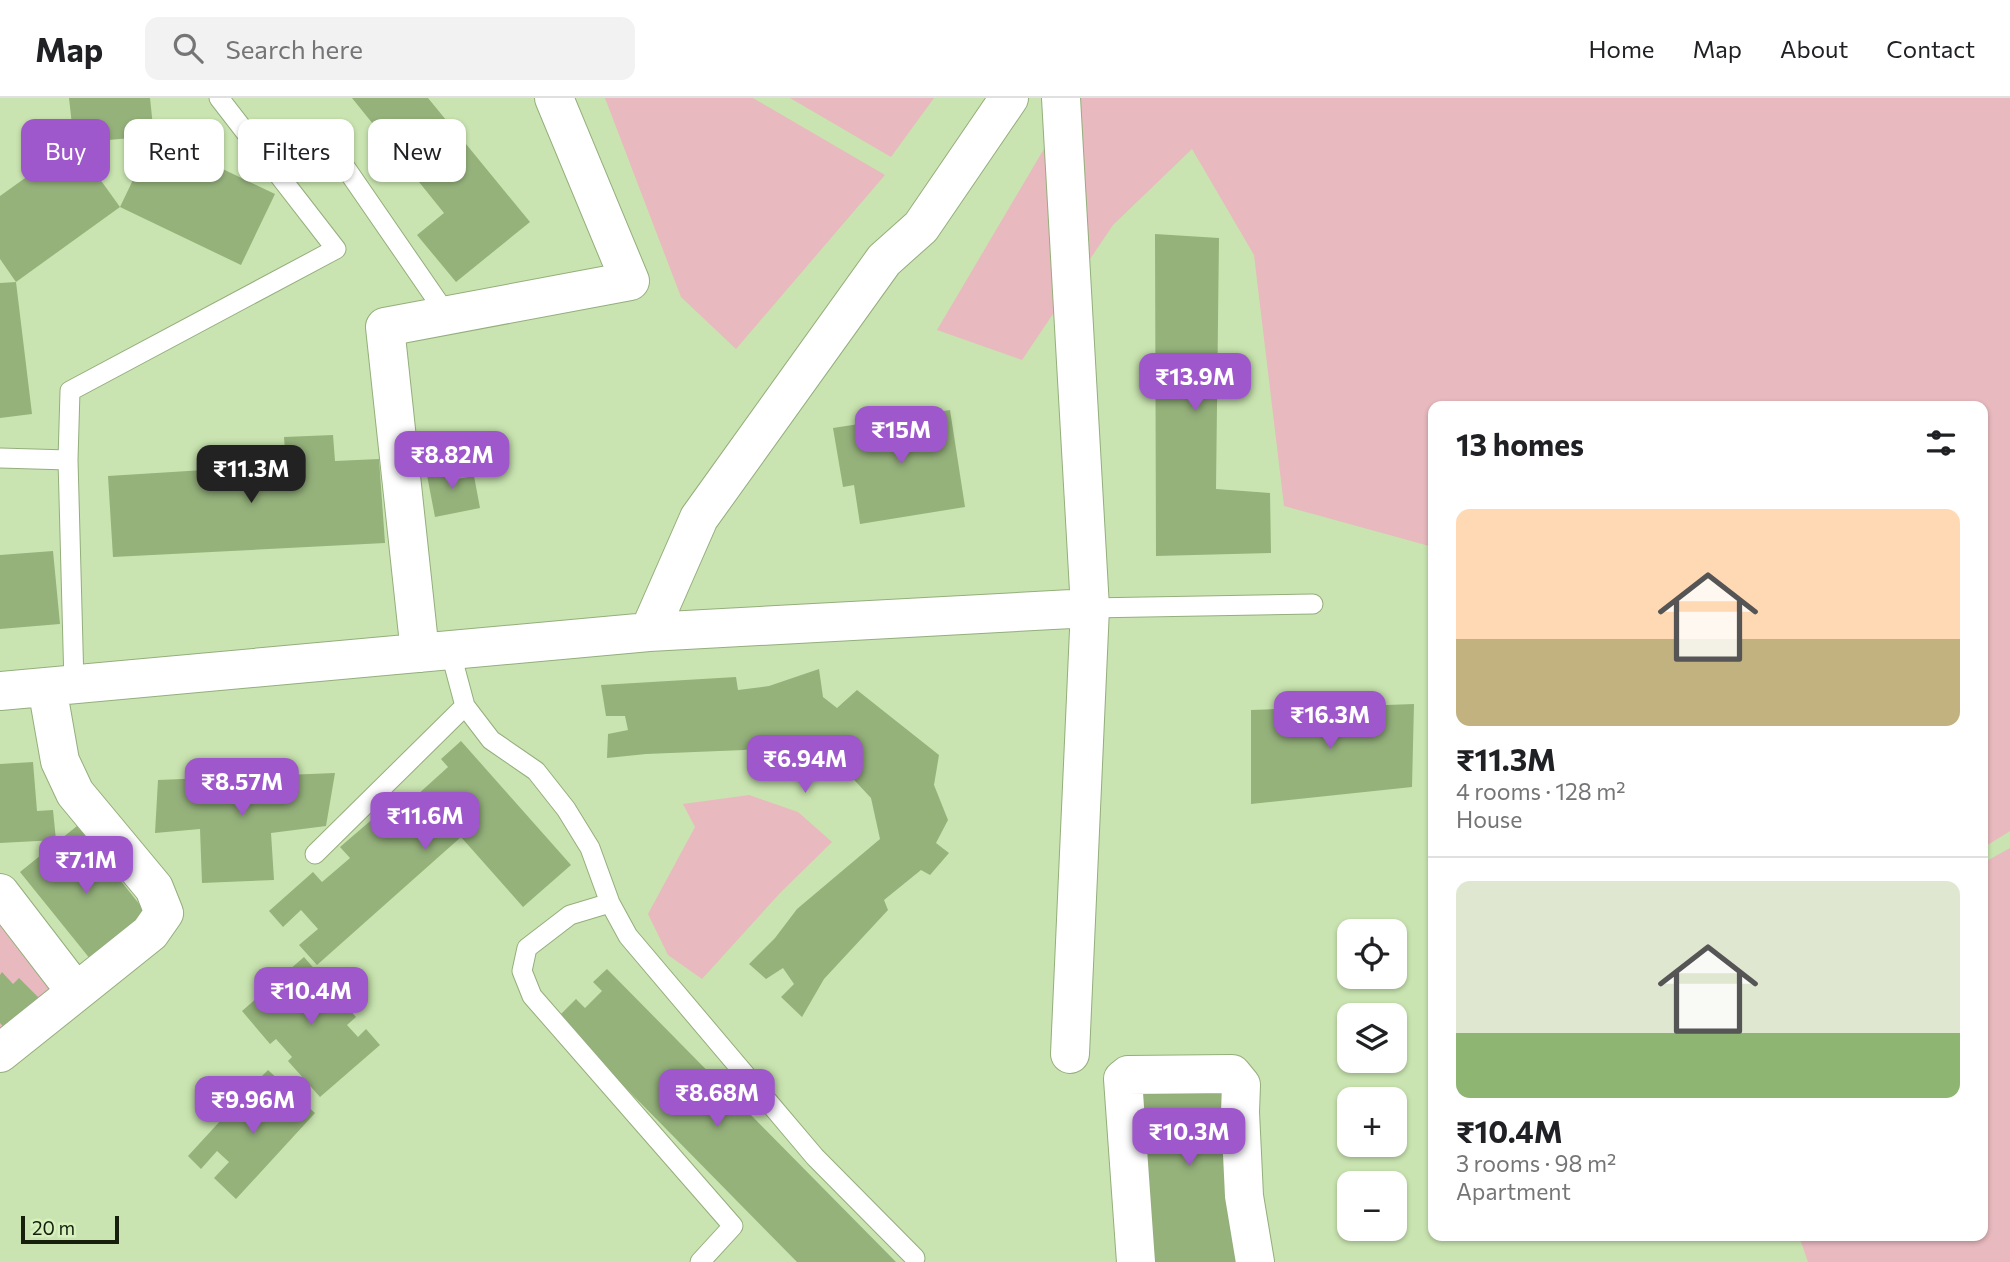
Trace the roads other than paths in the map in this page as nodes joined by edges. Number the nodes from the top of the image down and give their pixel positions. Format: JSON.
{"nodes":[{"id":1,"x":219,"y":98,"type":"edge"},
{"id":2,"x":554,"y":98,"type":"edge"},
{"id":3,"x":1009,"y":98,"type":"edge"},
{"id":4,"x":1061,"y":98,"type":"edge"},
{"id":5,"x":354,"y":180,"type":"edge"},
{"id":6,"x":447,"y":315,"type":"junction"},
{"id":7,"x":0,"y":458,"type":"edge"},
{"id":8,"x":68,"y":460,"type":"junction"},
{"id":9,"x":1313,"y":604,"type":"dead end"},
{"id":10,"x":1090,"y":608,"type":"junction"},
{"id":11,"x":649,"y":632,"type":"junction"},
{"id":12,"x":435,"y":651,"type":"junction"},
{"id":13,"x":60,"y":686,"type":"junction"},
{"id":14,"x":0,"y":691,"type":"edge"},
{"id":15,"x":465,"y":706,"type":"junction"},
{"id":16,"x":315,"y":854,"type":"dead end"},
{"id":17,"x":0,"y":893,"type":"edge"},
{"id":18,"x":610,"y":903,"type":"junction"},
{"id":19,"x":76,"y":992,"type":"junction"},
{"id":20,"x":0,"y":1053,"type":"edge"},
{"id":21,"x":1070,"y":1054,"type":"dead end"},
{"id":22,"x":915,"y":1258,"type":"dead end"},
{"id":23,"x":700,"y":1262,"type":"edge"},
{"id":24,"x":1136,"y":1262,"type":"edge"},
{"id":25,"x":1255,"y":1262,"type":"edge"}],
"edges":[{"from":1,"to":8,"type":"lane"},
{"from":2,"to":6,"type":"street"},
{"from":3,"to":11,"type":"street"},
{"from":4,"to":10,"type":"street"},
{"from":5,"to":6,"type":"lane"},
{"from":6,"to":12,"type":"street"},
{"from":7,"to":8,"type":"lane"},
{"from":8,"to":13,"type":"lane"},
{"from":9,"to":10,"type":"lane"},
{"from":10,"to":11,"type":"street"},
{"from":10,"to":21,"type":"street"},
{"from":11,"to":12,"type":"street"},
{"from":12,"to":13,"type":"street"},
{"from":12,"to":15,"type":"lane"},
{"from":13,"to":14,"type":"street"},
{"from":13,"to":19,"type":"street"},
{"from":15,"to":16,"type":"lane"},
{"from":15,"to":18,"type":"lane"},
{"from":17,"to":19,"type":"street"},
{"from":18,"to":22,"type":"lane"},
{"from":18,"to":23,"type":"lane"},
{"from":19,"to":20,"type":"street"},
{"from":24,"to":25,"type":"street"}]}
